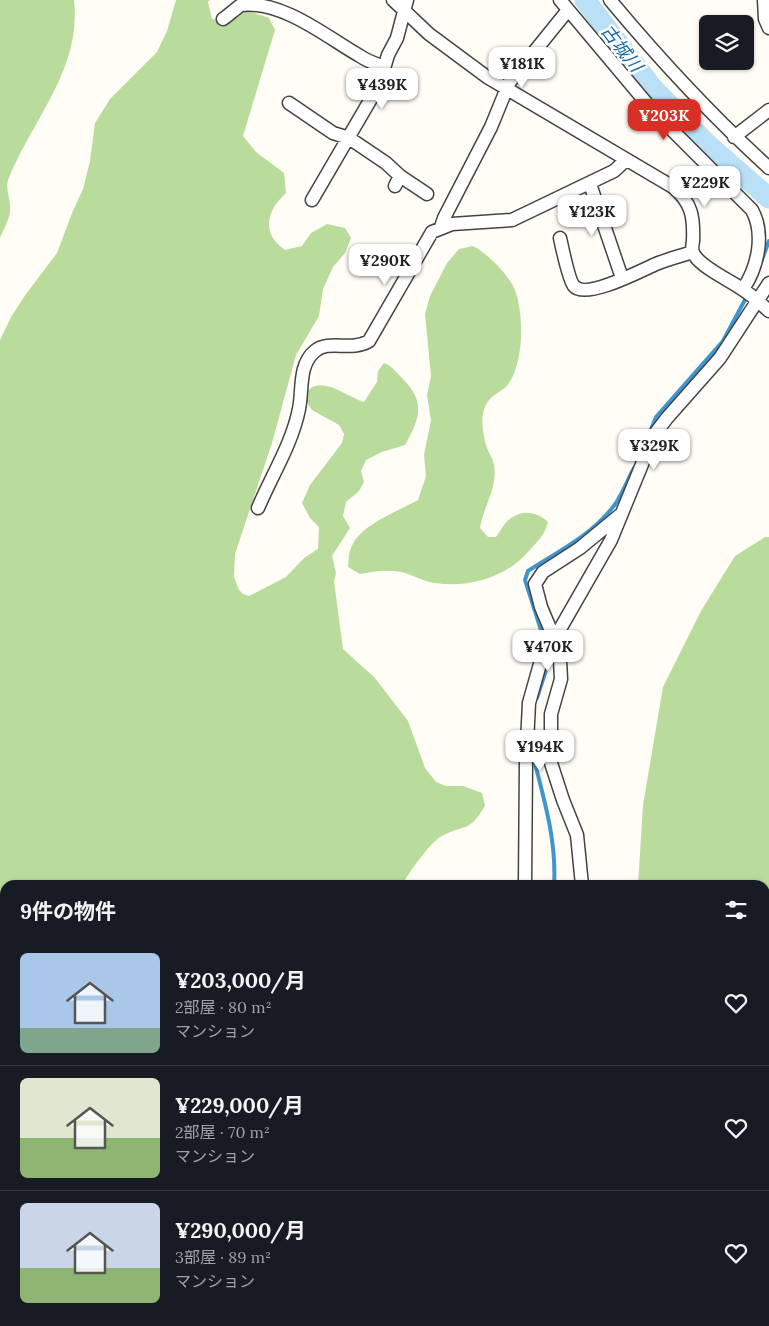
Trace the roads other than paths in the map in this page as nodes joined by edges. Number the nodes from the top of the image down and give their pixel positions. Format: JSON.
{"nodes":[{"id":1,"x":393,"y":0,"type":"edge"},
{"id":2,"x":610,"y":0,"type":"edge"},
{"id":3,"x":764,"y":0,"type":"edge"},
{"id":4,"x":405,"y":5,"type":"edge"},
{"id":5,"x":564,"y":5,"type":"edge"},
{"id":6,"x":223,"y":19,"type":"dead end"},
{"id":7,"x":769,"y":28,"type":"edge"},
{"id":8,"x":384,"y":67,"type":"junction"},
{"id":9,"x":507,"y":90,"type":"junction"},
{"id":10,"x":289,"y":103,"type":"dead end"},
{"id":11,"x":769,"y":110,"type":"edge"},
{"id":12,"x":734,"y":137,"type":"junction"},
{"id":13,"x":349,"y":138,"type":"junction"},
{"id":14,"x":626,"y":160,"type":"junction"},
{"id":15,"x":769,"y":168,"type":"edge"},
{"id":16,"x":590,"y":184,"type":"junction"},
{"id":17,"x":427,"y":194,"type":"dead end"},
{"id":18,"x":312,"y":200,"type":"dead end"},
{"id":19,"x":441,"y":227,"type":"junction"},
{"id":20,"x":560,"y":238,"type":"dead end"},
{"id":21,"x":693,"y":252,"type":"junction"},
{"id":22,"x":622,"y":278,"type":"junction"},
{"id":23,"x":769,"y":283,"type":"edge"},
{"id":24,"x":750,"y":294,"type":"junction"},
{"id":25,"x":769,"y":311,"type":"edge"},
{"id":26,"x":258,"y":508,"type":"dead end"},
{"id":27,"x":624,"y":511,"type":"junction"},
{"id":28,"x":550,"y":646,"type":"junction"},
{"id":29,"x":525,"y":880,"type":"edge"},
{"id":30,"x":582,"y":880,"type":"edge"}],
"edges":[{"from":1,"to":4,"type":"street"},
{"from":2,"to":12,"type":"street"},
{"from":3,"to":7,"type":"street"},
{"from":4,"to":8,"type":"street"},
{"from":4,"to":9,"type":"street"},
{"from":5,"to":9,"type":"street"},
{"from":5,"to":24,"type":"street"},
{"from":6,"to":8,"type":"street"},
{"from":8,"to":13,"type":"street"},
{"from":9,"to":14,"type":"street"},
{"from":9,"to":19,"type":"street"},
{"from":10,"to":13,"type":"street"},
{"from":11,"to":12,"type":"street"},
{"from":12,"to":15,"type":"street"},
{"from":13,"to":17,"type":"street"},
{"from":13,"to":18,"type":"street"},
{"from":14,"to":16,"type":"street"},
{"from":14,"to":21,"type":"street"},
{"from":16,"to":19,"type":"street"},
{"from":16,"to":22,"type":"street"},
{"from":19,"to":26,"type":"street"},
{"from":20,"to":22,"type":"street"},
{"from":21,"to":22,"type":"street"},
{"from":21,"to":24,"type":"street"},
{"from":23,"to":24,"type":"street"},
{"from":24,"to":25,"type":"street"},
{"from":24,"to":27,"type":"street"},
{"from":27,"to":28,"type":"street"},
{"from":27,"to":28,"type":"street"},
{"from":28,"to":29,"type":"street"},
{"from":28,"to":30,"type":"street"}]}
